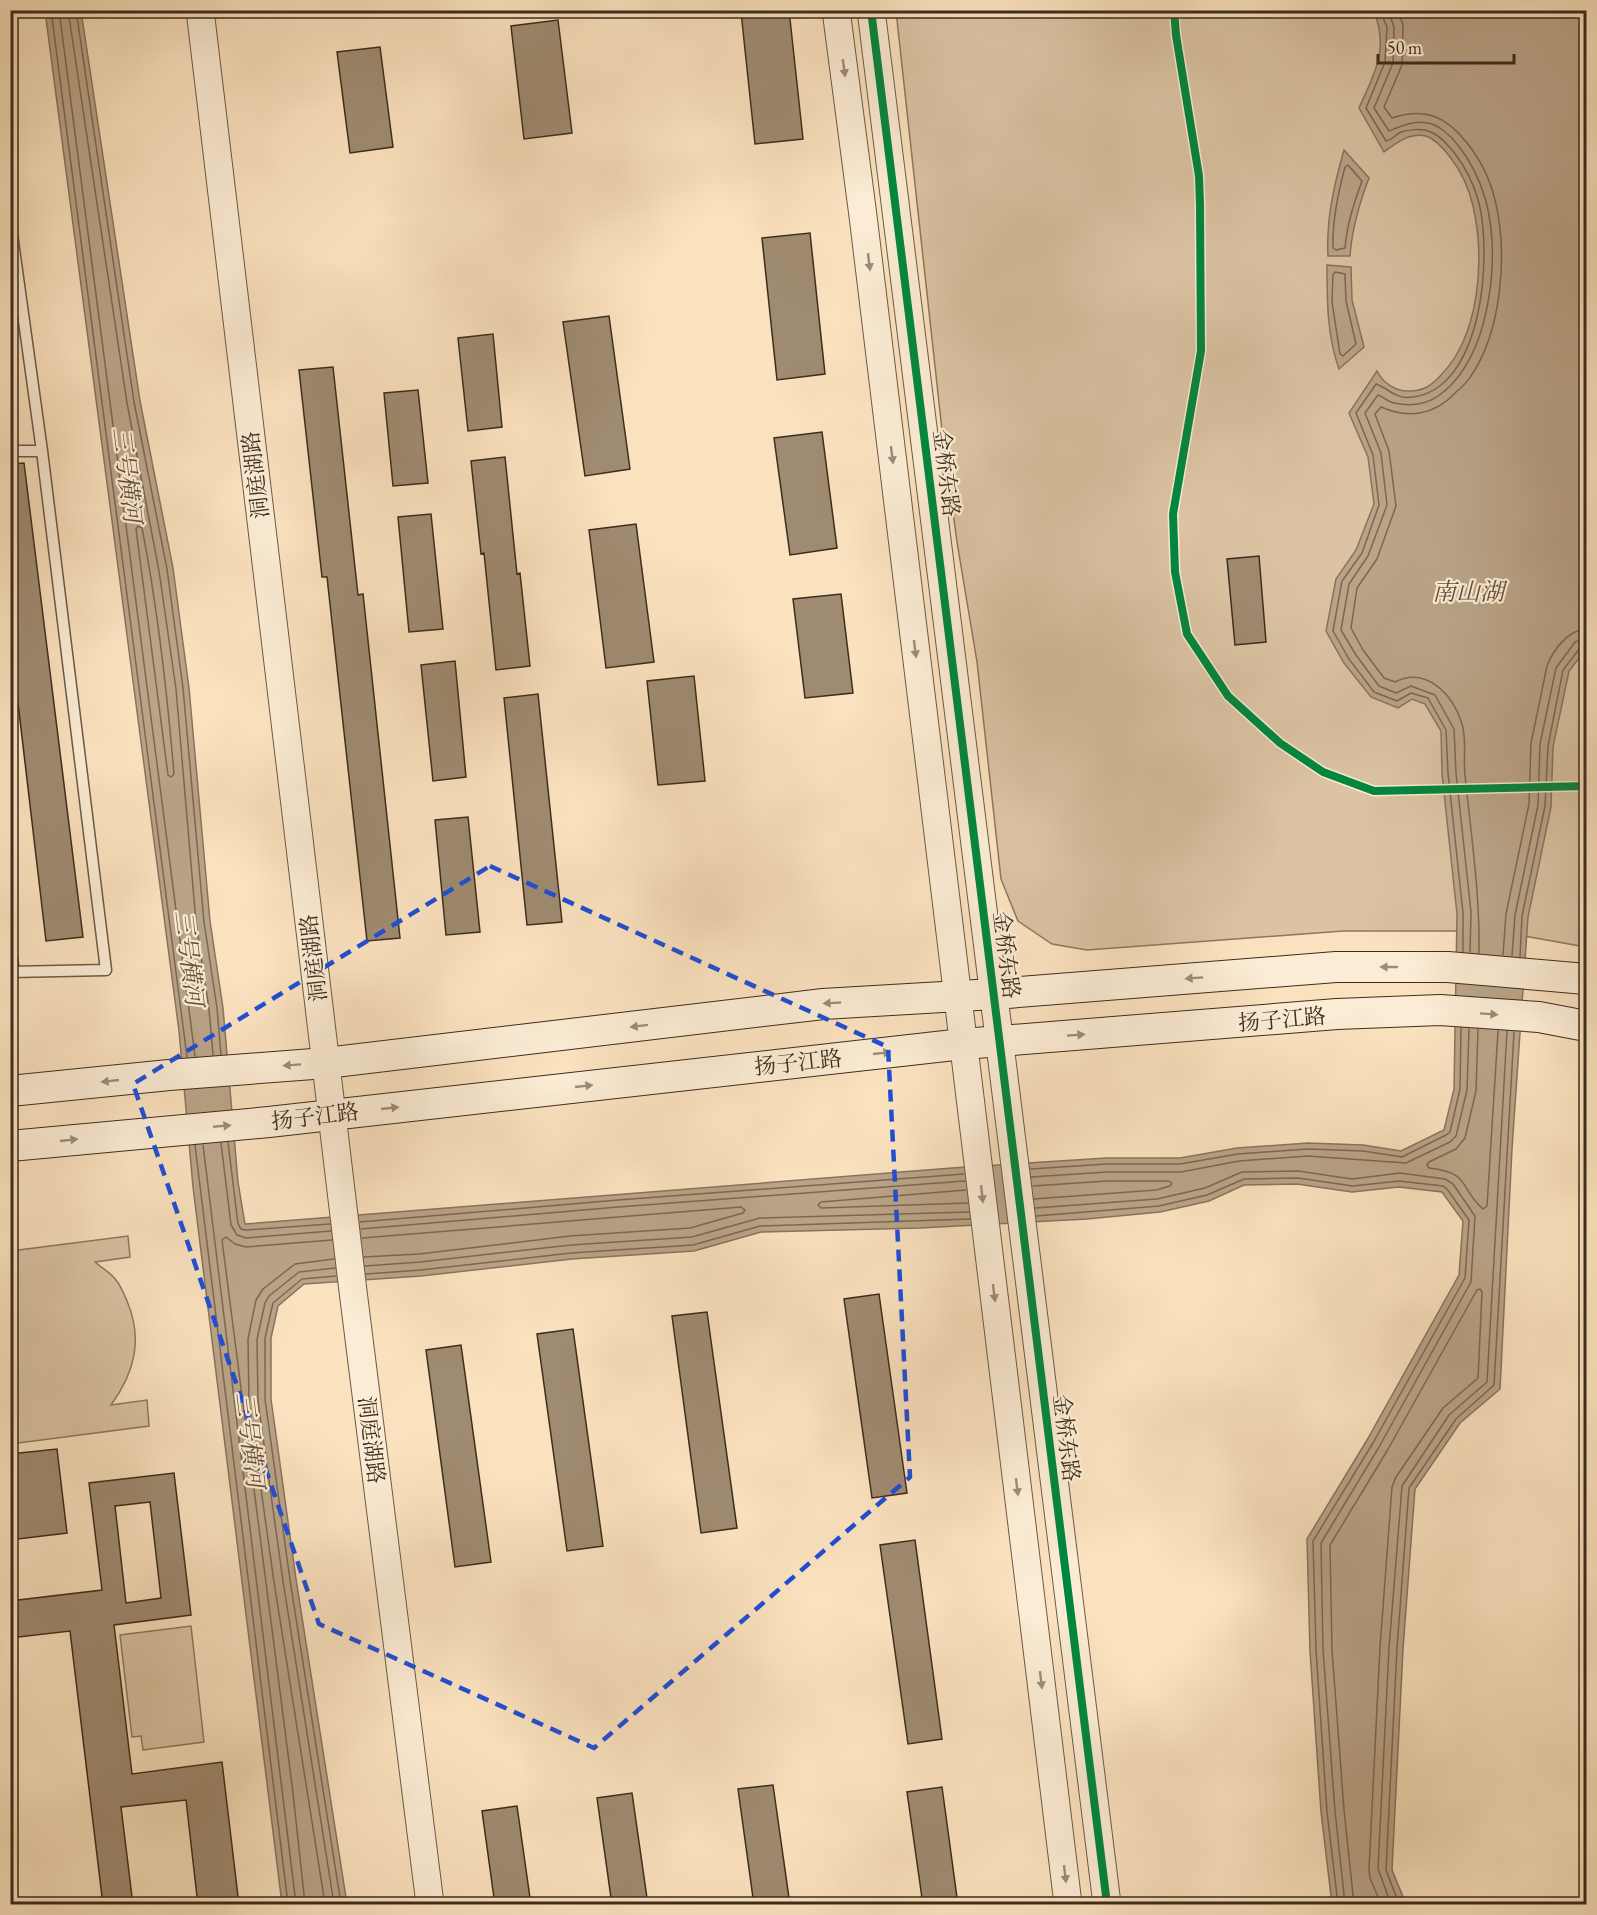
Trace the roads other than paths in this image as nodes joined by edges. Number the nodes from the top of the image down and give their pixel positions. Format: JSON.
{"nodes":[{"id":1,"x":200,"y":10,"type":"edge"},
{"id":2,"x":836,"y":10,"type":"edge"},
{"id":3,"x":871,"y":10,"type":"edge"},
{"id":4,"x":10,"y":220,"type":"edge"},
{"id":5,"x":10,"y":451,"type":"edge"},
{"id":6,"x":42,"y":451,"type":"junction"},
{"id":7,"x":10,"y":945,"type":"edge"},
{"id":8,"x":12,"y":972,"type":"edge"},
{"id":9,"x":1587,"y":979,"type":"edge"},
{"id":10,"x":994,"y":994,"type":"junction"},
{"id":11,"x":957,"y":996,"type":"junction"},
{"id":12,"x":1587,"y":1026,"type":"edge"},
{"id":13,"x":1001,"y":1041,"type":"junction"},
{"id":14,"x":963,"y":1044,"type":"junction"},
{"id":15,"x":326,"y":1063,"type":"junction"},
{"id":16,"x":10,"y":1091,"type":"edge"},
{"id":17,"x":332,"y":1114,"type":"junction"},
{"id":18,"x":10,"y":1146,"type":"edge"},
{"id":19,"x":430,"y":1905,"type":"edge"},
{"id":20,"x":1068,"y":1905,"type":"edge"},
{"id":21,"x":1107,"y":1905,"type":"edge"}],
"edges":[{"from":1,"to":15,"type":"street","name":"洞庭湖路"},
{"from":2,"to":11,"type":"street","one_way":true},
{"from":3,"to":10,"type":"street","name":"金桥东路"},
{"from":4,"to":6,"type":"lane"},
{"from":5,"to":6,"type":"lane"},
{"from":6,"to":8,"type":"lane"},
{"from":7,"to":8,"type":"lane"},
{"from":9,"to":10,"type":"main road","name":"扬子江路","one_way":true},
{"from":10,"to":11,"type":"main road","name":"扬子江路"},
{"from":10,"to":13,"type":"street","name":"金桥东路"},
{"from":11,"to":14,"type":"street"},
{"from":11,"to":15,"type":"main road","name":"扬子江路","one_way":true},
{"from":13,"to":12,"type":"main road","name":"扬子江路","one_way":true},
{"from":13,"to":14,"type":"main road","name":"扬子江路"},
{"from":13,"to":21,"type":"street","name":"金桥东路"},
{"from":17,"to":14,"type":"main road","name":"扬子江路","one_way":true},
{"from":14,"to":20,"type":"street","one_way":true},
{"from":15,"to":16,"type":"main road","name":"扬子江路","one_way":true},
{"from":15,"to":17,"type":"street","name":"洞庭湖路"},
{"from":18,"to":17,"type":"main road","name":"扬子江路","one_way":true},
{"from":17,"to":19,"type":"street","name":"洞庭湖路"}]}
